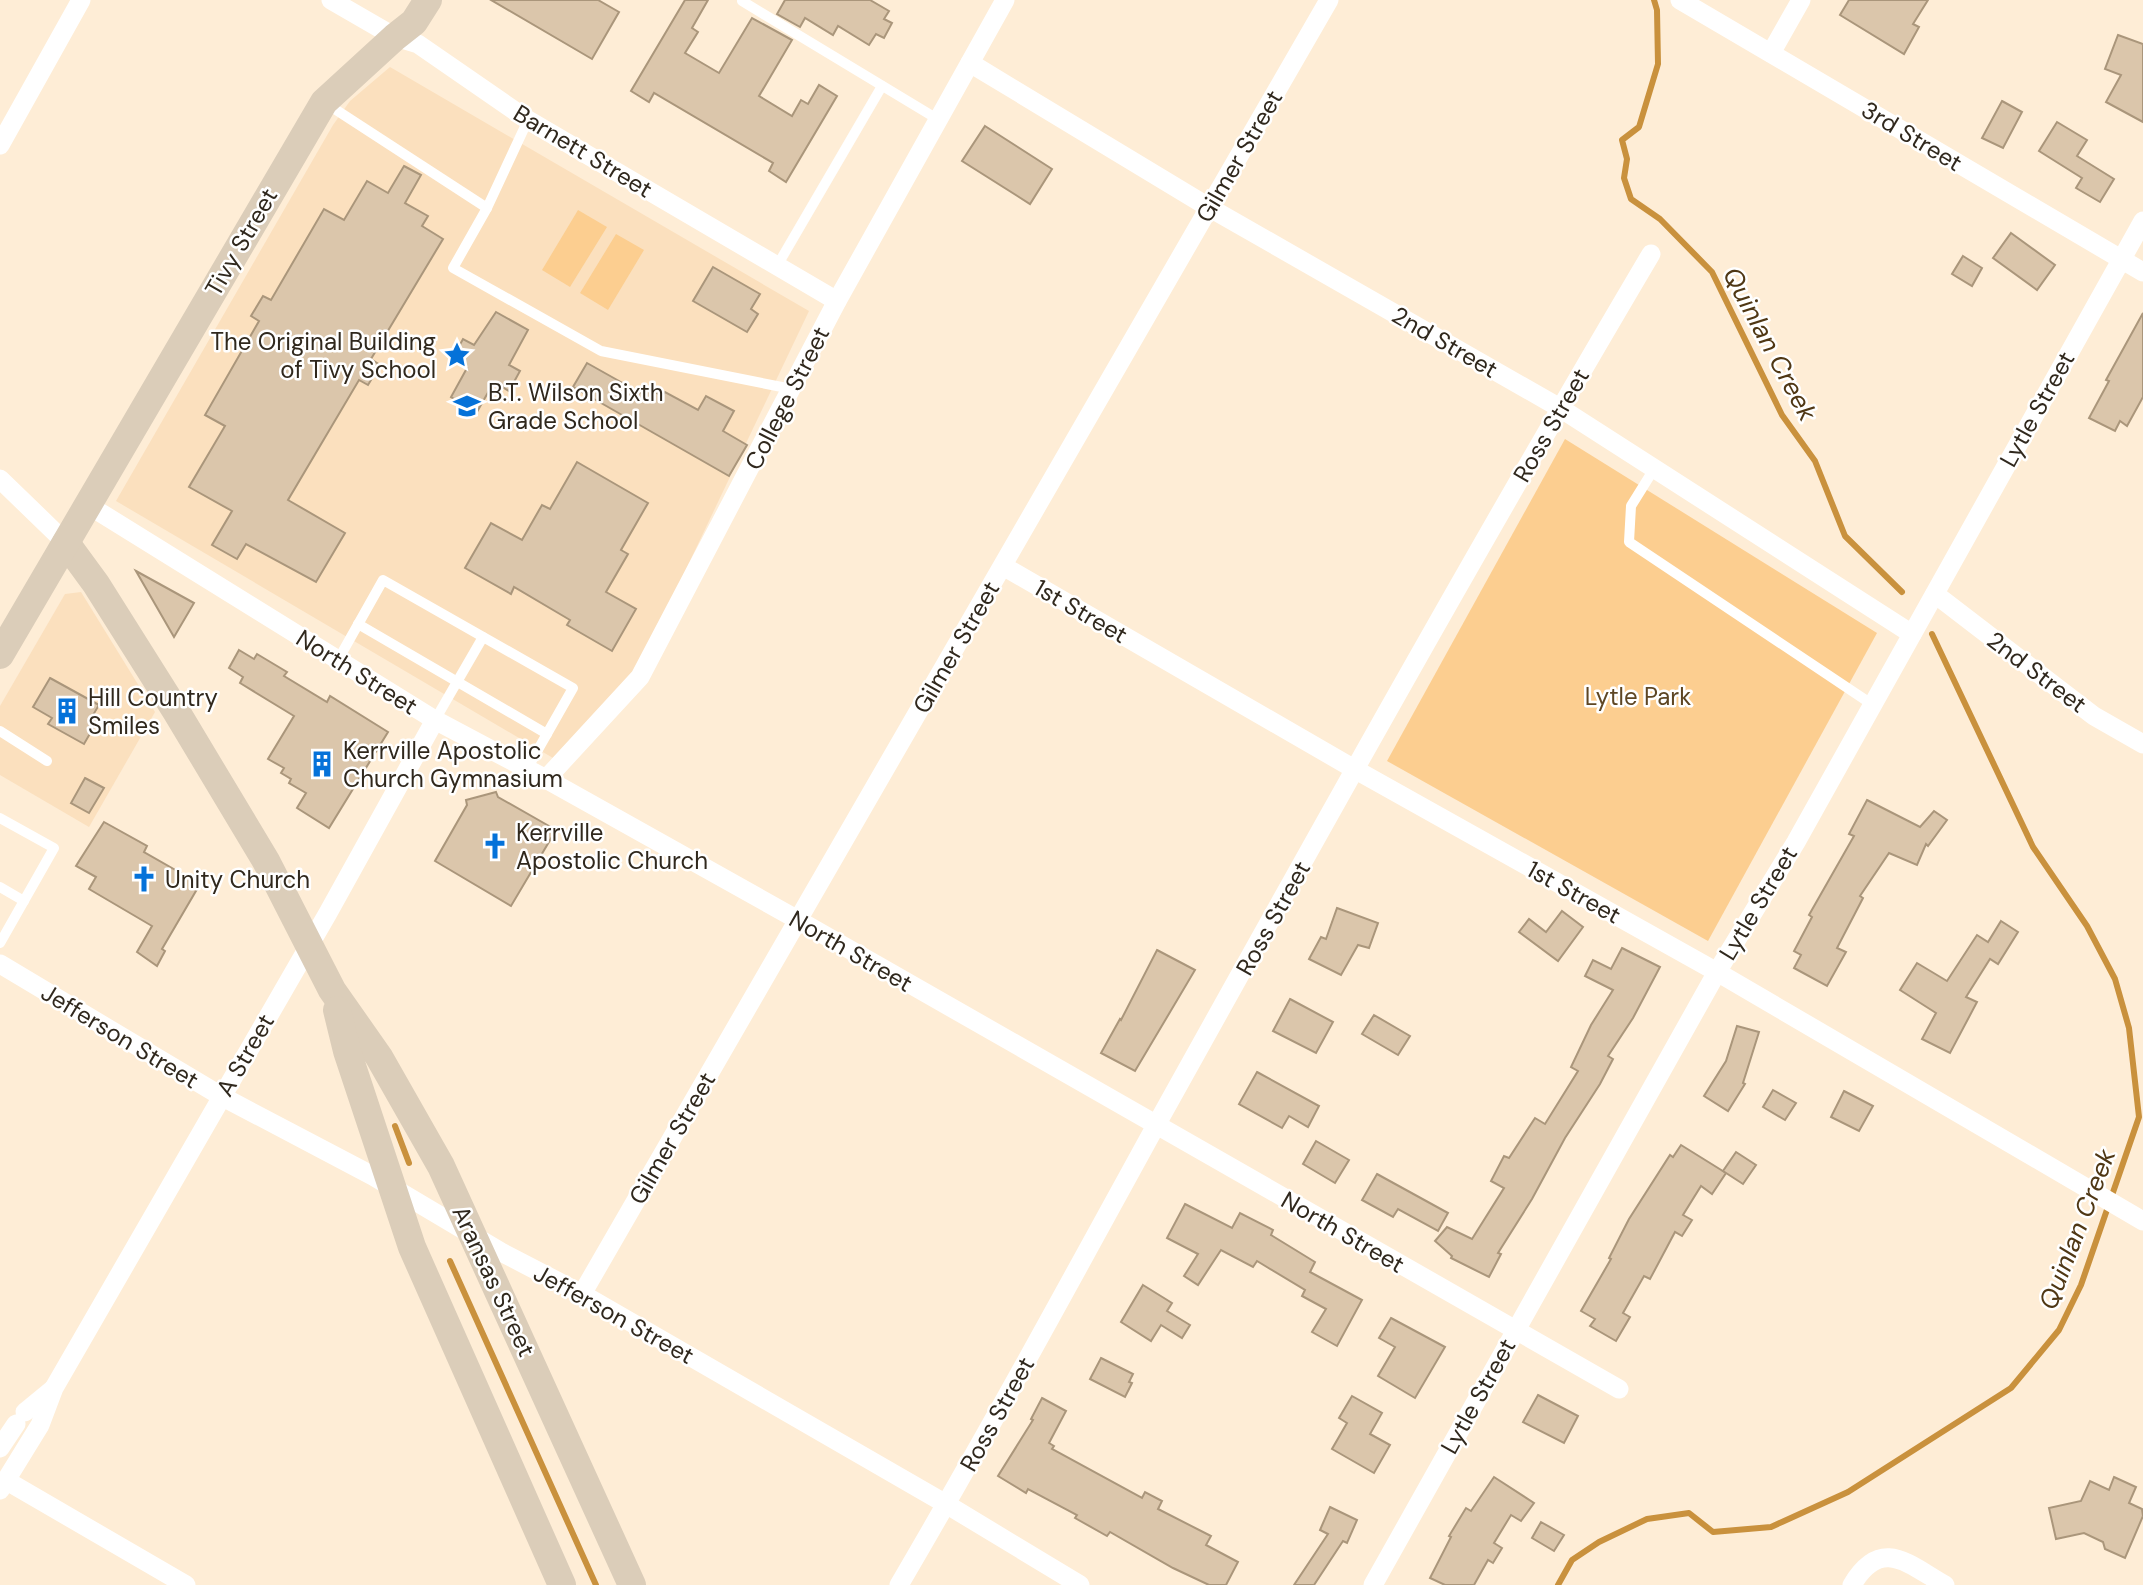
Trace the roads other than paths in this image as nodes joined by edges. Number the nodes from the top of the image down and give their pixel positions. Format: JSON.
{"nodes":[{"id":1,"x":81,"y":0,"type":"edge"},
{"id":2,"x":331,"y":0,"type":"edge"},
{"id":3,"x":428,"y":0,"type":"edge"},
{"id":4,"x":1005,"y":0,"type":"edge"},
{"id":5,"x":1329,"y":0,"type":"edge"},
{"id":6,"x":1680,"y":0,"type":"edge"},
{"id":7,"x":1801,"y":0,"type":"edge"},
{"id":8,"x":742,"y":1,"type":"edge"},
{"id":9,"x":395,"y":37,"type":"junction"},
{"id":10,"x":1771,"y":53,"type":"junction"},
{"id":11,"x":970,"y":63,"type":"junction"},
{"id":12,"x":882,"y":86,"type":"junction"},
{"id":13,"x":324,"y":102,"type":"junction"},
{"id":14,"x":528,"y":120,"type":"junction"},
{"id":15,"x":939,"y":120,"type":"junction"},
{"id":16,"x":0,"y":145,"type":"edge"},
{"id":17,"x":487,"y":208,"type":"junction"},
{"id":18,"x":1210,"y":208,"type":"junction"},
{"id":19,"x":2143,"y":221,"type":"edge"},
{"id":20,"x":1651,"y":254,"type":"dead end"},
{"id":21,"x":2120,"y":258,"type":"junction"},
{"id":22,"x":777,"y":266,"type":"junction"},
{"id":23,"x":2143,"y":272,"type":"edge"},
{"id":24,"x":837,"y":301,"type":"junction"},
{"id":25,"x":792,"y":389,"type":"junction"},
{"id":26,"x":1560,"y":408,"type":"junction"},
{"id":27,"x":1654,"y":469,"type":"junction"},
{"id":28,"x":0,"y":480,"type":"edge"},
{"id":29,"x":88,"y":505,"type":"junction"},
{"id":30,"x":66,"y":543,"type":"junction"},
{"id":31,"x":1003,"y":566,"type":"junction"},
{"id":32,"x":1935,"y":594,"type":"junction"},
{"id":33,"x":358,"y":624,"type":"junction"},
{"id":34,"x":1912,"y":634,"type":"junction"},
{"id":35,"x":483,"y":637,"type":"junction"},
{"id":36,"x":1,"y":651,"type":"edge"},
{"id":37,"x":338,"y":660,"type":"junction"},
{"id":38,"x":457,"y":682,"type":"junction"},
{"id":39,"x":1872,"y":705,"type":"junction"},
{"id":40,"x":435,"y":720,"type":"junction"},
{"id":41,"x":0,"y":731,"type":"edge"},
{"id":42,"x":547,"y":734,"type":"junction"},
{"id":43,"x":2143,"y":744,"type":"edge"},
{"id":44,"x":47,"y":761,"type":"dead end"},
{"id":45,"x":527,"y":769,"type":"junction"},
{"id":46,"x":1356,"y":770,"type":"junction"},
{"id":47,"x":546,"y":779,"type":"junction"},
{"id":48,"x":0,"y":818,"type":"edge"},
{"id":49,"x":0,"y":887,"type":"edge"},
{"id":50,"x":24,"y":901,"type":"junction"},
{"id":51,"x":798,"y":920,"type":"junction"},
{"id":52,"x":0,"y":943,"type":"edge"},
{"id":53,"x":310,"y":944,"type":"junction"},
{"id":54,"x":0,"y":964,"type":"edge"},
{"id":55,"x":1717,"y":972,"type":"junction"},
{"id":56,"x":332,"y":990,"type":"junction"},
{"id":57,"x":221,"y":1096,"type":"junction"},
{"id":58,"x":1157,"y":1125,"type":"junction"},
{"id":59,"x":393,"y":1187,"type":"junction"},
{"id":60,"x":2143,"y":1222,"type":"edge"},
{"id":61,"x":473,"y":1235,"type":"junction"},
{"id":62,"x":582,"y":1294,"type":"junction"},
{"id":63,"x":1515,"y":1330,"type":"junction"},
{"id":64,"x":54,"y":1388,"type":"junction"},
{"id":65,"x":1619,"y":1389,"type":"dead end"},
{"id":66,"x":0,"y":1448,"type":"edge"},
{"id":67,"x":4,"y":1486,"type":"edge"},
{"id":68,"x":946,"y":1504,"type":"junction"},
{"id":69,"x":1854,"y":1581,"type":"edge"},
{"id":70,"x":186,"y":1585,"type":"edge"},
{"id":71,"x":562,"y":1585,"type":"edge"},
{"id":72,"x":632,"y":1585,"type":"edge"},
{"id":73,"x":899,"y":1585,"type":"edge"},
{"id":74,"x":1080,"y":1585,"type":"edge"},
{"id":75,"x":1373,"y":1585,"type":"edge"},
{"id":76,"x":1945,"y":1585,"type":"edge"}],
"edges":[{"from":1,"to":16,"type":"street"},
{"from":2,"to":9,"type":"street","name":"Barnett Street"},
{"from":3,"to":9,"type":"street","name":"Tivy Street"},
{"from":4,"to":11,"type":"street","name":"College Street"},
{"from":5,"to":18,"type":"street","name":"Gilmer Street"},
{"from":6,"to":10,"type":"street","name":"3rd Street"},
{"from":7,"to":10,"type":"street"},
{"from":8,"to":12,"type":"lane"},
{"from":9,"to":13,"type":"street","name":"Tivy Street"},
{"from":9,"to":14,"type":"street","name":"Barnett Street"},
{"from":10,"to":21,"type":"street","name":"3rd Street"},
{"from":11,"to":15,"type":"street","name":"College Street"},
{"from":11,"to":18,"type":"street","name":"2nd Street"},
{"from":12,"to":15,"type":"lane"},
{"from":12,"to":22,"type":"lane"},
{"from":13,"to":17,"type":"lane"},
{"from":13,"to":29,"type":"street","name":"Tivy Street"},
{"from":14,"to":17,"type":"lane"},
{"from":14,"to":22,"type":"street","name":"Barnett Street"},
{"from":15,"to":24,"type":"street","name":"College Street"},
{"from":17,"to":25,"type":"lane"},
{"from":18,"to":26,"type":"street","name":"2nd Street"},
{"from":18,"to":31,"type":"street","name":"Gilmer Street"},
{"from":19,"to":21,"type":"street","name":"Lytle Street"},
{"from":20,"to":26,"type":"street","name":"Ross Street"},
{"from":21,"to":23,"type":"street","name":"3rd Street"},
{"from":21,"to":32,"type":"street","name":"Lytle Street"},
{"from":22,"to":24,"type":"street","name":"Barnett Street"},
{"from":24,"to":25,"type":"street","name":"College Street"},
{"from":25,"to":47,"type":"street","name":"College Street"},
{"from":26,"to":27,"type":"street","name":"2nd Street"},
{"from":26,"to":46,"type":"street","name":"Ross Street"},
{"from":27,"to":34,"type":"street","name":"2nd Street"},
{"from":27,"to":39,"type":"lane"},
{"from":28,"to":30,"type":"street"},
{"from":29,"to":30,"type":"street","name":"Tivy Street"},
{"from":29,"to":37,"type":"street","name":"North Street"},
{"from":30,"to":36,"type":"street","name":"Tivy Street"},
{"from":30,"to":53,"type":"street","name":"Aransas Street"},
{"from":31,"to":46,"type":"street","name":"1st Street"},
{"from":31,"to":51,"type":"street","name":"Gilmer Street"},
{"from":32,"to":34,"type":"street","name":"Lytle Street"},
{"from":32,"to":43,"type":"street","name":"2nd Street"},
{"from":33,"to":35,"type":"lane"},
{"from":33,"to":37,"type":"lane"},
{"from":33,"to":38,"type":"lane"},
{"from":34,"to":39,"type":"street","name":"Lytle Street"},
{"from":35,"to":38,"type":"lane"},
{"from":35,"to":42,"type":"lane"},
{"from":37,"to":40,"type":"street","name":"North Street"},
{"from":38,"to":40,"type":"lane"},
{"from":38,"to":42,"type":"lane"},
{"from":39,"to":55,"type":"street","name":"Lytle Street"},
{"from":40,"to":45,"type":"street","name":"North Street"},
{"from":40,"to":53,"type":"street","name":"A Street"},
{"from":41,"to":44,"type":"lane"},
{"from":42,"to":45,"type":"lane"},
{"from":45,"to":47,"type":"street","name":"North Street"},
{"from":46,"to":55,"type":"street","name":"1st Street"},
{"from":46,"to":58,"type":"street","name":"Ross Street"},
{"from":47,"to":51,"type":"street","name":"North Street"},
{"from":48,"to":50,"type":"lane"},
{"from":49,"to":50,"type":"lane"},
{"from":50,"to":52,"type":"lane"},
{"from":51,"to":58,"type":"street","name":"North Street"},
{"from":51,"to":62,"type":"street","name":"Gilmer Street"},
{"from":53,"to":56,"type":"street","name":"Aransas Street"},
{"from":53,"to":57,"type":"street","name":"A Street"},
{"from":54,"to":57,"type":"street","name":"Jefferson Street"},
{"from":55,"to":60,"type":"street","name":"1st Street"},
{"from":55,"to":63,"type":"street","name":"Lytle Street"},
{"from":56,"to":59,"type":"street","name":"Aransas Street"},
{"from":56,"to":61,"type":"street","name":"Aransas Street"},
{"from":57,"to":59,"type":"street","name":"Jefferson Street"},
{"from":57,"to":64,"type":"street","name":"A Street"},
{"from":58,"to":63,"type":"street","name":"North Street"},
{"from":58,"to":68,"type":"street","name":"Ross Street"},
{"from":59,"to":61,"type":"street","name":"Jefferson Street"},
{"from":59,"to":71,"type":"street","name":"Aransas Street"},
{"from":61,"to":62,"type":"street","name":"Jefferson Street"},
{"from":61,"to":72,"type":"street","name":"Aransas Street"},
{"from":62,"to":68,"type":"street","name":"Jefferson Street"},
{"from":63,"to":65,"type":"street","name":"North Street"},
{"from":63,"to":75,"type":"street","name":"Lytle Street"},
{"from":64,"to":66,"type":"street","name":"A Street"},
{"from":64,"to":67,"type":"street","name":"A Street"},
{"from":67,"to":70,"type":"street"},
{"from":68,"to":73,"type":"street","name":"Ross Street"},
{"from":68,"to":74,"type":"street","name":"Jefferson Street"},
{"from":69,"to":76,"type":"street"}]}
